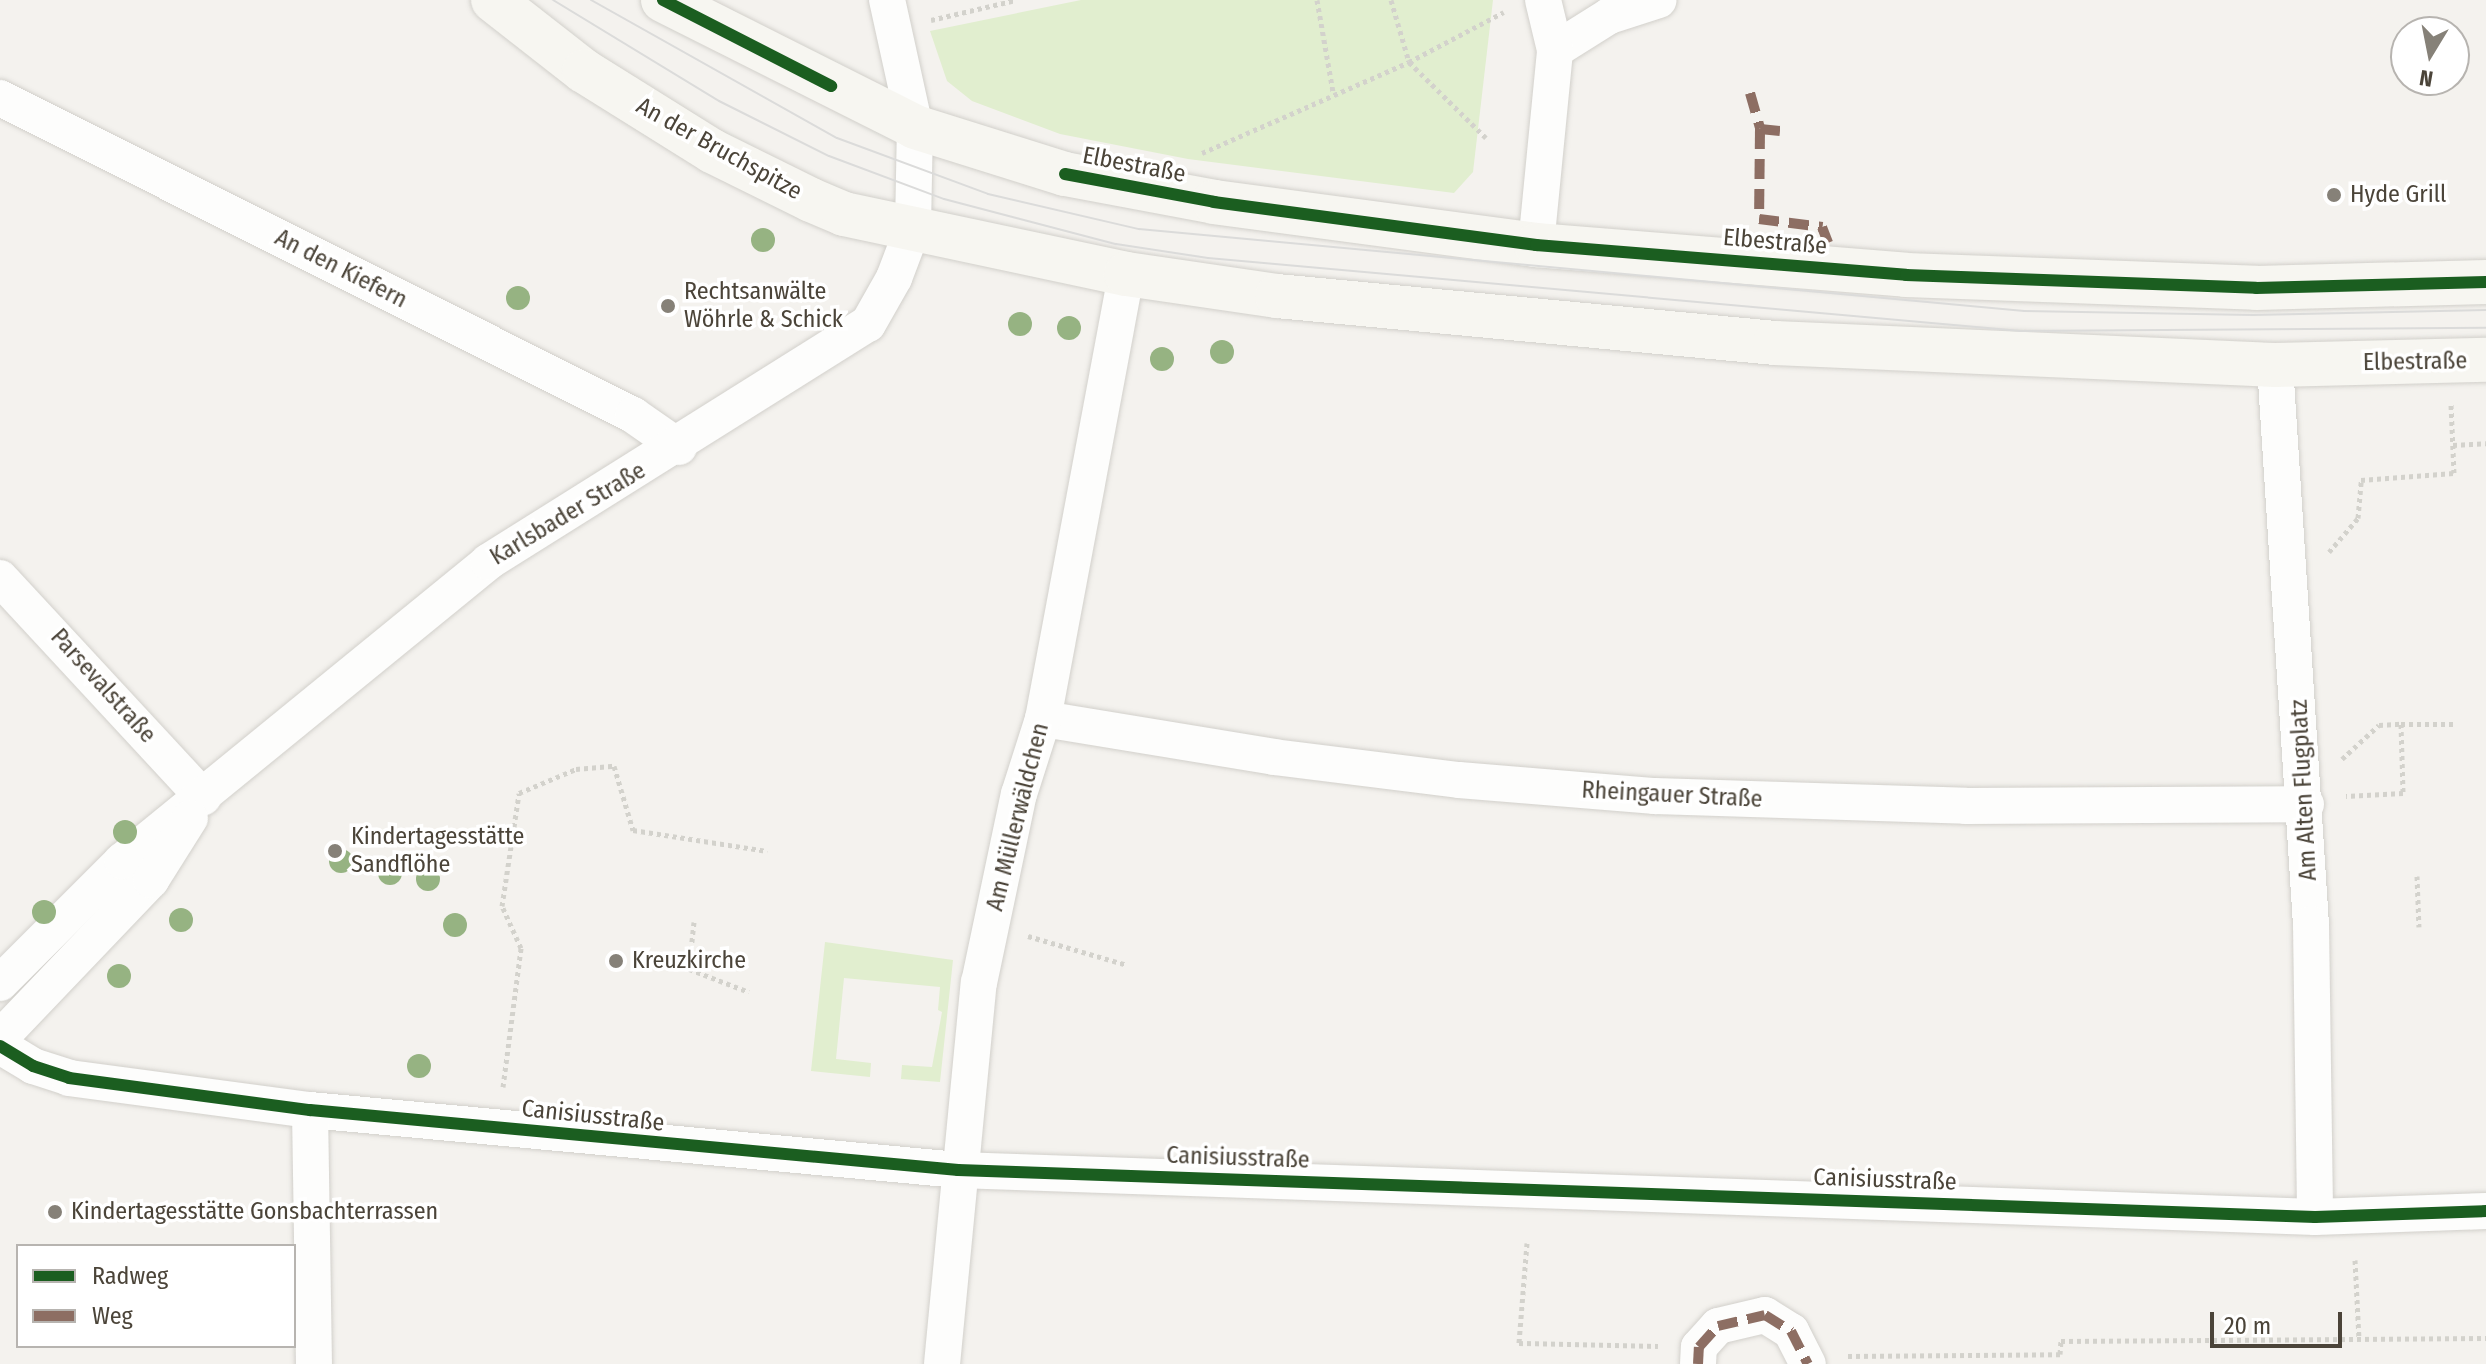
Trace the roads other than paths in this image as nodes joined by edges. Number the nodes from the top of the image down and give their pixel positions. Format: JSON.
{"nodes":[{"id":1,"x":493,"y":0,"type":"edge"},
{"id":2,"x":663,"y":0,"type":"edge"},
{"id":3,"x":1659,"y":0,"type":"edge"},
{"id":4,"x":1544,"y":4,"type":"edge"},
{"id":5,"x":891,"y":14,"type":"edge"},
{"id":6,"x":1555,"y":50,"type":"junction"},
{"id":7,"x":0,"y":98,"type":"edge"},
{"id":8,"x":915,"y":148,"type":"junction"},
{"id":9,"x":913,"y":228,"type":"junction"},
{"id":10,"x":1536,"y":245,"type":"junction"},
{"id":11,"x":1126,"y":274,"type":"junction"},
{"id":12,"x":2486,"y":282,"type":"edge"},
{"id":13,"x":2486,"y":360,"type":"edge"},
{"id":14,"x":2275,"y":365,"type":"junction"},
{"id":15,"x":679,"y":447,"type":"junction"},
{"id":16,"x":0,"y":578,"type":"edge"},
{"id":17,"x":1043,"y":719,"type":"junction"},
{"id":18,"x":203,"y":797,"type":"junction"},
{"id":19,"x":2305,"y":801,"type":"junction"},
{"id":20,"x":0,"y":983,"type":"edge"},
{"id":21,"x":0,"y":1038,"type":"edge"},
{"id":22,"x":0,"y":1046,"type":"edge"},
{"id":23,"x":310,"y":1110,"type":"junction"},
{"id":24,"x":958,"y":1170,"type":"junction"},
{"id":25,"x":2486,"y":1211,"type":"edge"},
{"id":26,"x":2315,"y":1217,"type":"junction"},
{"id":27,"x":1698,"y":1356,"type":"edge"},
{"id":28,"x":1808,"y":1360,"type":"edge"},
{"id":29,"x":314,"y":1364,"type":"edge"},
{"id":30,"x":942,"y":1364,"type":"edge"}],
"edges":[{"from":1,"to":9,"type":"main road","name":"An der Bruchspitze"},
{"from":2,"to":8,"type":"main road","name":"Elbestraße"},
{"from":3,"to":6,"type":"street"},
{"from":4,"to":6,"type":"street"},
{"from":5,"to":8,"type":"street"},
{"from":6,"to":10,"type":"street"},
{"from":7,"to":15,"type":"street","name":"An den Kiefern"},
{"from":8,"to":9,"type":"street"},
{"from":8,"to":10,"type":"main road","name":"Elbestraße"},
{"from":9,"to":11,"type":"main road","name":"Elbestraße"},
{"from":9,"to":15,"type":"street","name":"Karlsbader Straße"},
{"from":10,"to":12,"type":"main road","name":"Elbestraße"},
{"from":11,"to":14,"type":"main road","name":"Elbestraße"},
{"from":11,"to":17,"type":"street","name":"Am Müllerwäldchen"},
{"from":13,"to":14,"type":"main road","name":"Elbestraße"},
{"from":14,"to":19,"type":"street","name":"Am Alten Flugplatz"},
{"from":15,"to":18,"type":"street","name":"Karlsbader Straße"},
{"from":16,"to":18,"type":"street","name":"Parsevalstraße"},
{"from":17,"to":19,"type":"street","name":"Rheingauer Straße"},
{"from":17,"to":24,"type":"street","name":"Am Müllerwäldchen"},
{"from":18,"to":20,"type":"street","name":"Karlsbader Straße"},
{"from":18,"to":21,"type":"street","name":"Karlsbader Straße"},
{"from":19,"to":26,"type":"street","name":"Am Alten Flugplatz"},
{"from":22,"to":23,"type":"street","name":"Canisiusstraße"},
{"from":23,"to":24,"type":"street","name":"Canisiusstraße"},
{"from":23,"to":29,"type":"street"},
{"from":24,"to":26,"type":"street","name":"Canisiusstraße"},
{"from":24,"to":30,"type":"street","name":"Am Müllerwäldchen"},
{"from":25,"to":26,"type":"street","name":"Canisiusstraße"},
{"from":27,"to":28,"type":"street"}]}
